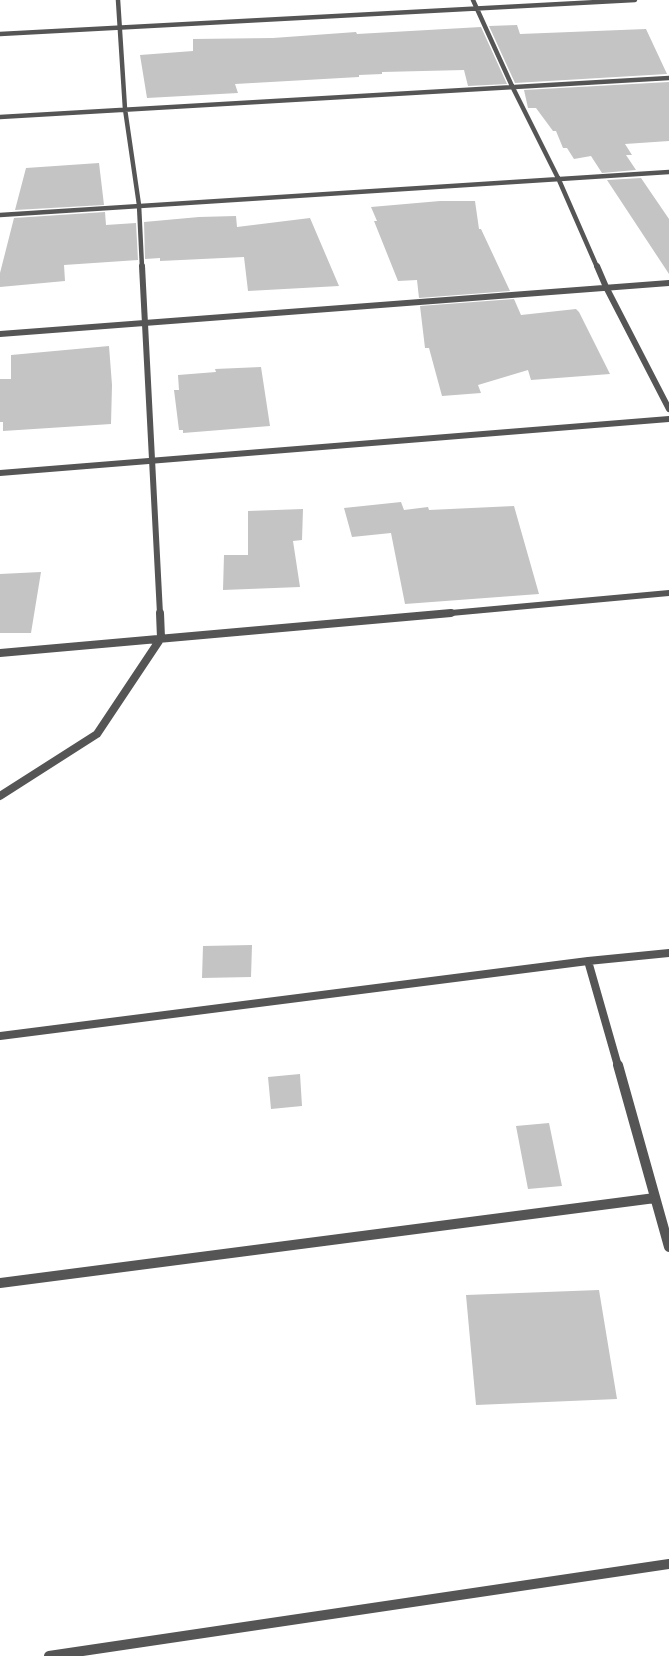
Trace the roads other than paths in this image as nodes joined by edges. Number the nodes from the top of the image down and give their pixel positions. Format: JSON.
{"nodes":[{"id":1,"x":118,"y":0,"type":"edge"},
{"id":2,"x":473,"y":0,"type":"edge"},
{"id":3,"x":635,"y":0,"type":"edge"},
{"id":4,"x":477,"y":9,"type":"junction"},
{"id":5,"x":121,"y":28,"type":"junction"},
{"id":6,"x":0,"y":34,"type":"edge"},
{"id":7,"x":669,"y":78,"type":"edge"},
{"id":8,"x":512,"y":86,"type":"junction"},
{"id":9,"x":125,"y":109,"type":"junction"},
{"id":10,"x":0,"y":117,"type":"edge"},
{"id":11,"x":669,"y":172,"type":"edge"},
{"id":12,"x":559,"y":180,"type":"junction"},
{"id":13,"x":139,"y":205,"type":"junction"},
{"id":14,"x":0,"y":215,"type":"edge"},
{"id":15,"x":669,"y":283,"type":"edge"},
{"id":16,"x":606,"y":287,"type":"junction"},
{"id":17,"x":146,"y":324,"type":"junction"},
{"id":18,"x":0,"y":334,"type":"edge"},
{"id":19,"x":669,"y":409,"type":"edge"},
{"id":20,"x":669,"y":419,"type":"edge"},
{"id":21,"x":152,"y":461,"type":"junction"},
{"id":22,"x":0,"y":473,"type":"edge"},
{"id":23,"x":669,"y":592,"type":"edge"},
{"id":24,"x":162,"y":638,"type":"junction"},
{"id":25,"x":0,"y":653,"type":"edge"},
{"id":26,"x":0,"y":796,"type":"edge"},
{"id":27,"x":669,"y":953,"type":"edge"},
{"id":28,"x":588,"y":961,"type":"junction"},
{"id":29,"x":0,"y":1036,"type":"edge"},
{"id":30,"x":655,"y":1198,"type":"junction"},
{"id":31,"x":669,"y":1247,"type":"edge"},
{"id":32,"x":0,"y":1283,"type":"edge"},
{"id":33,"x":669,"y":1564,"type":"edge"},
{"id":34,"x":49,"y":1656,"type":"edge"}],
"edges":[{"from":1,"to":5,"type":"street"},
{"from":2,"to":4,"type":"street"},
{"from":3,"to":4,"type":"street"},
{"from":4,"to":5,"type":"street"},
{"from":4,"to":8,"type":"street"},
{"from":5,"to":6,"type":"street"},
{"from":5,"to":9,"type":"street"},
{"from":7,"to":8,"type":"street"},
{"from":8,"to":9,"type":"street"},
{"from":8,"to":12,"type":"street"},
{"from":9,"to":10,"type":"street"},
{"from":9,"to":13,"type":"street"},
{"from":11,"to":12,"type":"street"},
{"from":12,"to":13,"type":"street"},
{"from":12,"to":16,"type":"street"},
{"from":13,"to":14,"type":"street"},
{"from":13,"to":17,"type":"street"},
{"from":15,"to":16,"type":"street"},
{"from":16,"to":17,"type":"street"},
{"from":16,"to":19,"type":"street"},
{"from":17,"to":18,"type":"street"},
{"from":17,"to":21,"type":"street"},
{"from":20,"to":21,"type":"street"},
{"from":21,"to":22,"type":"street"},
{"from":21,"to":24,"type":"street"},
{"from":23,"to":24,"type":"street"},
{"from":24,"to":25,"type":"street"},
{"from":24,"to":26,"type":"street"},
{"from":27,"to":28,"type":"street"},
{"from":28,"to":29,"type":"street"},
{"from":28,"to":30,"type":"street"},
{"from":30,"to":31,"type":"street"},
{"from":30,"to":32,"type":"street"},
{"from":33,"to":34,"type":"street"}]}
